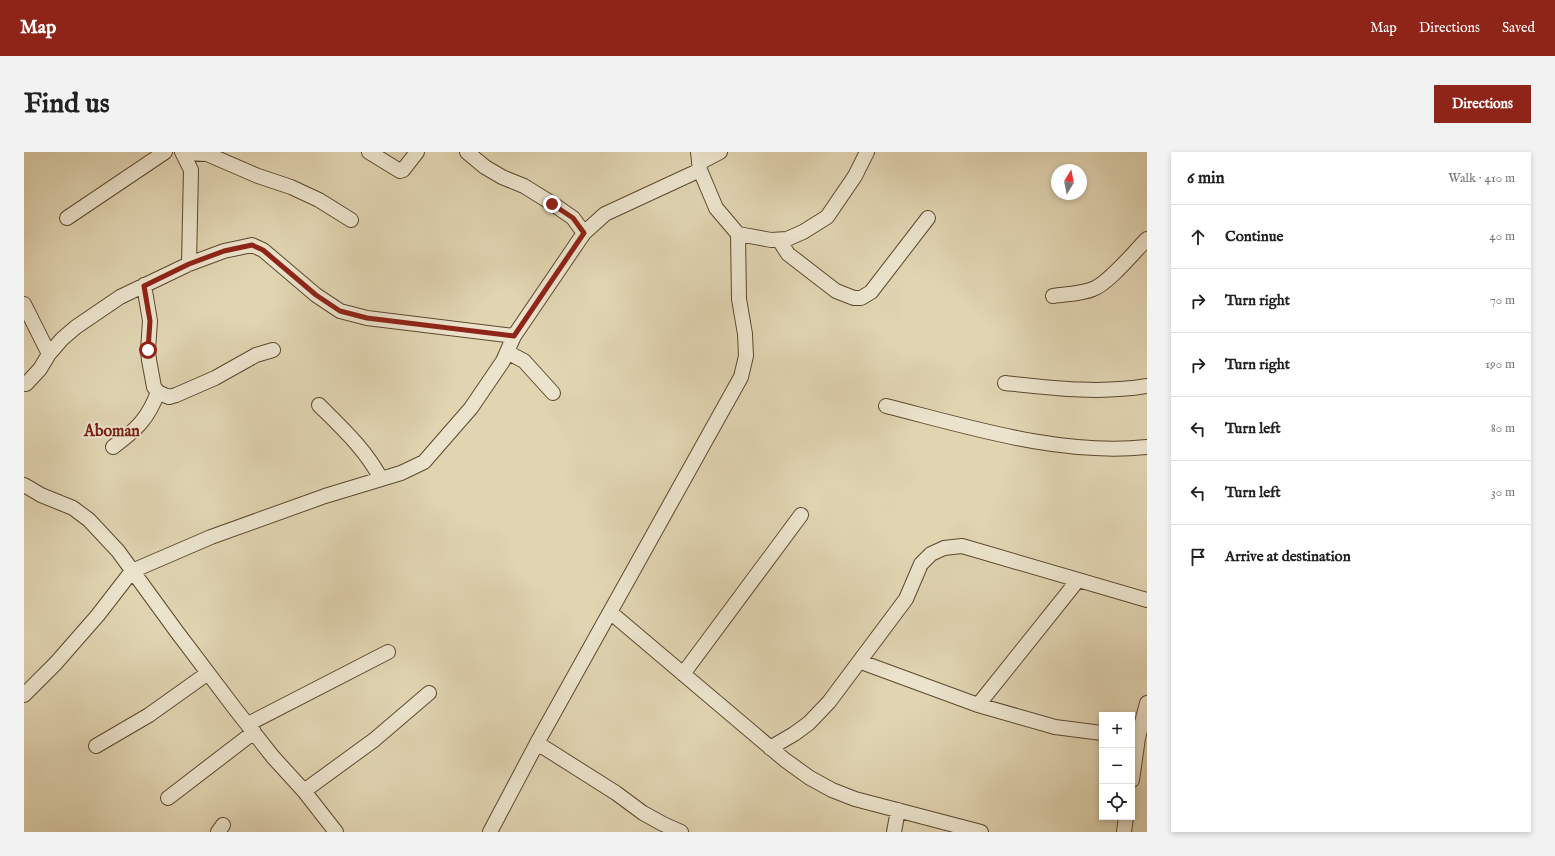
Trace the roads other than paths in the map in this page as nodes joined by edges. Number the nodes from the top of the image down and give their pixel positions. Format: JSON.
{"nodes":[{"id":1,"x":165,"y":152,"type":"edge"},
{"id":2,"x":183,"y":152,"type":"edge"},
{"id":3,"x":369,"y":152,"type":"edge"},
{"id":4,"x":417,"y":152,"type":"edge"},
{"id":5,"x":467,"y":152,"type":"edge"},
{"id":6,"x":720,"y":152,"type":"edge"},
{"id":7,"x":868,"y":152,"type":"edge"},
{"id":8,"x":699,"y":162,"type":"edge"},
{"id":9,"x":67,"y":218,"type":"dead end"},
{"id":10,"x":928,"y":218,"type":"dead end"},
{"id":11,"x":351,"y":220,"type":"dead end"},
{"id":12,"x":584,"y":233,"type":"junction"},
{"id":13,"x":738,"y":234,"type":"junction"},
{"id":14,"x":1147,"y":239,"type":"edge"},
{"id":15,"x":779,"y":240,"type":"junction"},
{"id":16,"x":189,"y":264,"type":"junction"},
{"id":17,"x":144,"y":286,"type":"junction"},
{"id":18,"x":1053,"y":296,"type":"dead end"},
{"id":19,"x":24,"y":304,"type":"edge"},
{"id":20,"x":514,"y":336,"type":"junction"},
{"id":21,"x":273,"y":350,"type":"dead end"},
{"id":22,"x":507,"y":352,"type":"junction"},
{"id":23,"x":49,"y":354,"type":"junction"},
{"id":24,"x":1005,"y":383,"type":"dead end"},
{"id":25,"x":26,"y":384,"type":"dead end"},
{"id":26,"x":1147,"y":386,"type":"edge"},
{"id":27,"x":158,"y":392,"type":"junction"},
{"id":28,"x":553,"y":393,"type":"dead end"},
{"id":29,"x":319,"y":405,"type":"dead end"},
{"id":30,"x":886,"y":406,"type":"dead end"},
{"id":31,"x":113,"y":447,"type":"dead end"},
{"id":32,"x":1147,"y":447,"type":"edge"},
{"id":33,"x":380,"y":479,"type":"junction"},
{"id":34,"x":24,"y":485,"type":"edge"},
{"id":35,"x":801,"y":515,"type":"dead end"},
{"id":36,"x":132,"y":571,"type":"junction"},
{"id":37,"x":1078,"y":580,"type":"junction"},
{"id":38,"x":1147,"y":600,"type":"edge"},
{"id":39,"x":610,"y":612,"type":"junction"},
{"id":40,"x":388,"y":652,"type":"dead end"},
{"id":41,"x":861,"y":662,"type":"junction"},
{"id":42,"x":208,"y":673,"type":"junction"},
{"id":43,"x":683,"y":674,"type":"junction"},
{"id":44,"x":429,"y":693,"type":"dead end"},
{"id":45,"x":24,"y":695,"type":"edge"},
{"id":46,"x":1147,"y":703,"type":"edge"},
{"id":47,"x":978,"y":706,"type":"junction"},
{"id":48,"x":251,"y":728,"type":"junction"},
{"id":49,"x":1099,"y":733,"type":"edge"},
{"id":50,"x":1135,"y":738,"type":"edge"},
{"id":51,"x":537,"y":743,"type":"junction"},
{"id":52,"x":96,"y":746,"type":"dead end"},
{"id":53,"x":770,"y":748,"type":"junction"},
{"id":54,"x":304,"y":791,"type":"junction"},
{"id":55,"x":168,"y":798,"type":"dead end"},
{"id":56,"x":898,"y":810,"type":"junction"},
{"id":57,"x":1126,"y":820,"type":"edge"},
{"id":58,"x":660,"y":828,"type":"edge"},
{"id":59,"x":336,"y":832,"type":"edge"},
{"id":60,"x":490,"y":832,"type":"edge"},
{"id":61,"x":681,"y":832,"type":"edge"},
{"id":62,"x":894,"y":832,"type":"edge"},
{"id":63,"x":981,"y":832,"type":"edge"},
{"id":64,"x":1124,"y":832,"type":"edge"}],
"edges":[{"from":1,"to":9,"type":"street"},
{"from":2,"to":11,"type":"street"},
{"from":2,"to":16,"type":"street"},
{"from":3,"to":4,"type":"street"},
{"from":5,"to":12,"type":"street"},
{"from":6,"to":8,"type":"street"},
{"from":7,"to":15,"type":"street"},
{"from":8,"to":12,"type":"street"},
{"from":8,"to":13,"type":"street"},
{"from":10,"to":15,"type":"street"},
{"from":12,"to":20,"type":"street"},
{"from":13,"to":15,"type":"street"},
{"from":13,"to":39,"type":"street"},
{"from":14,"to":18,"type":"street"},
{"from":16,"to":17,"type":"street"},
{"from":16,"to":20,"type":"street"},
{"from":17,"to":23,"type":"street"},
{"from":17,"to":27,"type":"street"},
{"from":19,"to":23,"type":"street"},
{"from":20,"to":22,"type":"street"},
{"from":21,"to":27,"type":"street"},
{"from":22,"to":28,"type":"street"},
{"from":22,"to":33,"type":"street"},
{"from":23,"to":25,"type":"street"},
{"from":24,"to":26,"type":"street"},
{"from":27,"to":31,"type":"street"},
{"from":29,"to":33,"type":"street"},
{"from":30,"to":32,"type":"street"},
{"from":33,"to":36,"type":"street"},
{"from":34,"to":36,"type":"street"},
{"from":35,"to":43,"type":"street"},
{"from":36,"to":42,"type":"street"},
{"from":36,"to":45,"type":"street"},
{"from":37,"to":38,"type":"street"},
{"from":37,"to":41,"type":"street"},
{"from":37,"to":47,"type":"street"},
{"from":39,"to":43,"type":"street"},
{"from":39,"to":51,"type":"street"},
{"from":40,"to":48,"type":"street"},
{"from":41,"to":47,"type":"street"},
{"from":41,"to":53,"type":"street"},
{"from":42,"to":48,"type":"street"},
{"from":42,"to":52,"type":"street"},
{"from":43,"to":53,"type":"street"},
{"from":44,"to":54,"type":"street"},
{"from":46,"to":50,"type":"street"},
{"from":47,"to":49,"type":"street"},
{"from":48,"to":54,"type":"street"},
{"from":48,"to":55,"type":"street"},
{"from":51,"to":58,"type":"street"},
{"from":51,"to":60,"type":"street"},
{"from":53,"to":56,"type":"street"},
{"from":54,"to":59,"type":"street"},
{"from":56,"to":62,"type":"street"},
{"from":56,"to":63,"type":"street"},
{"from":57,"to":64,"type":"street"},
{"from":58,"to":61,"type":"street"}]}
